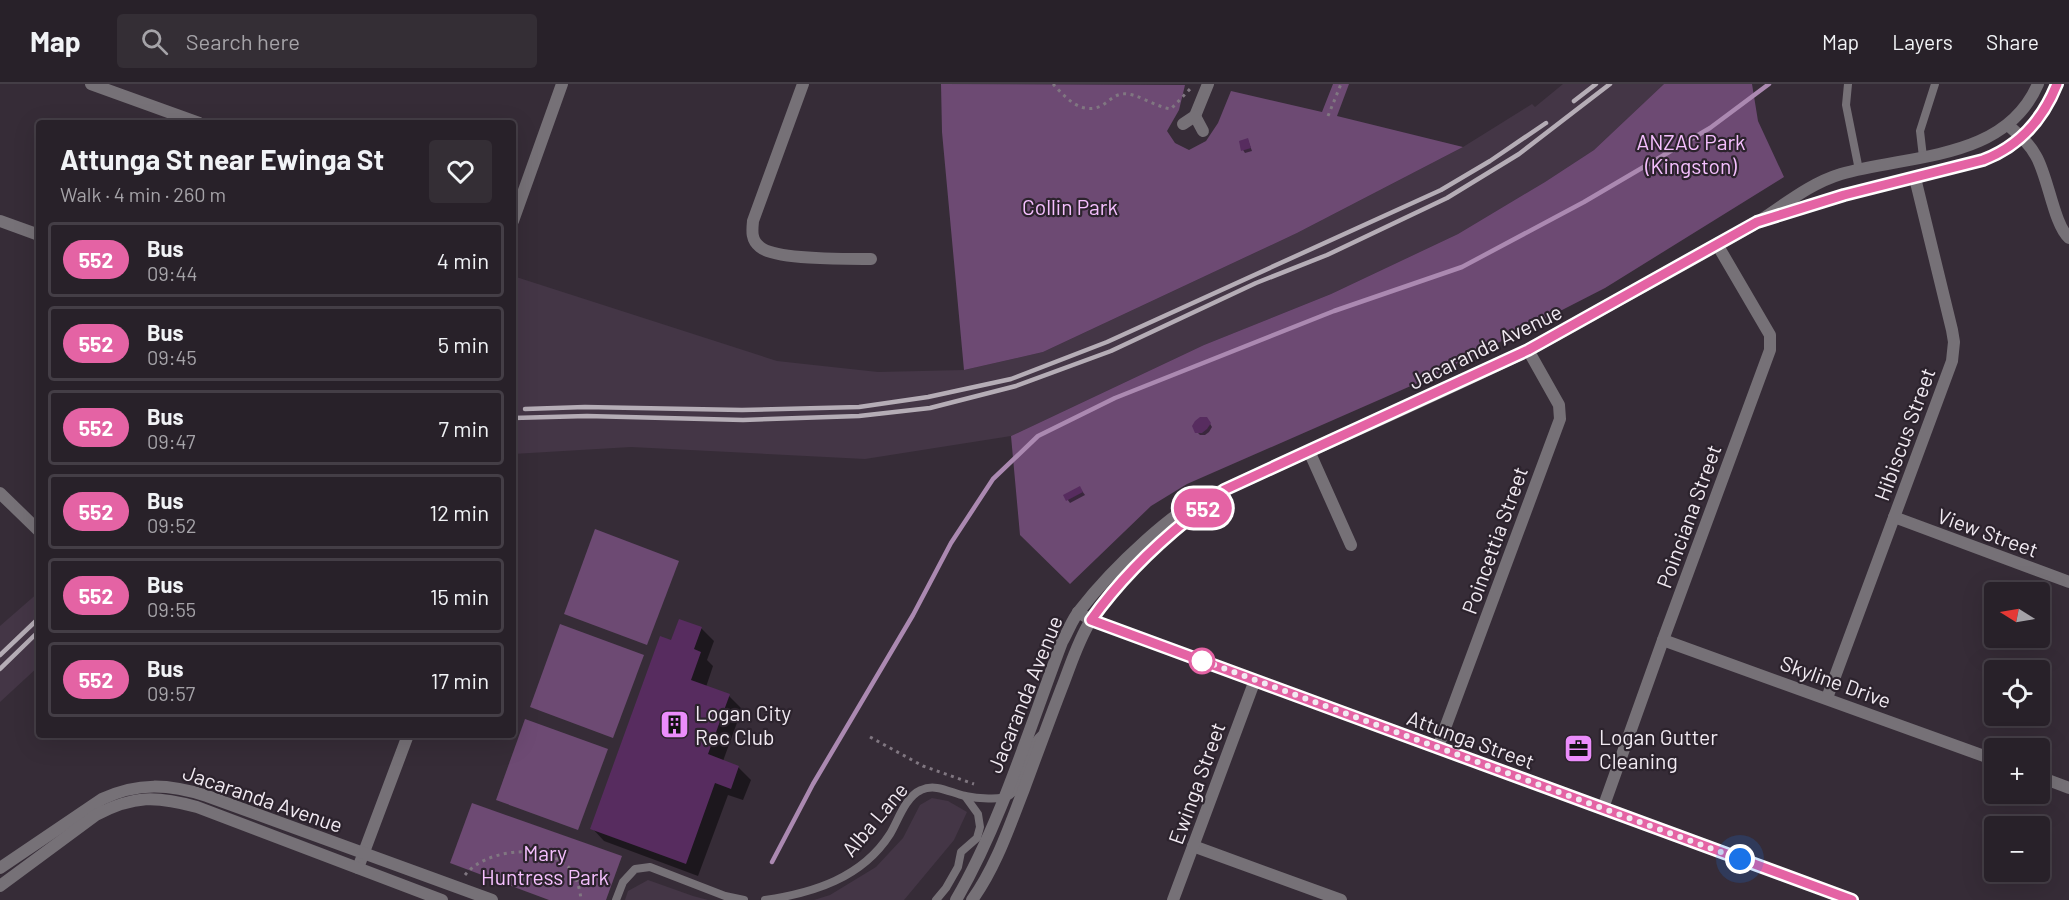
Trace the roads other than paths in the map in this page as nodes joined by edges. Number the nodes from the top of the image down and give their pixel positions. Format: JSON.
{"nodes":[{"id":1,"x":91,"y":84,"type":"edge"},
{"id":2,"x":562,"y":84,"type":"edge"},
{"id":3,"x":803,"y":84,"type":"edge"},
{"id":4,"x":1208,"y":84,"type":"edge"},
{"id":5,"x":1848,"y":84,"type":"edge"},
{"id":6,"x":1935,"y":84,"type":"edge"},
{"id":7,"x":2038,"y":84,"type":"edge"},
{"id":8,"x":2057,"y":84,"type":"edge"},
{"id":9,"x":1195,"y":117,"type":"junction"},
{"id":10,"x":191,"y":120,"type":"edge"},
{"id":11,"x":1183,"y":124,"type":"dead end"},
{"id":12,"x":2008,"y":126,"type":"junction"},
{"id":13,"x":1203,"y":130,"type":"dead end"},
{"id":14,"x":2022,"y":137,"type":"junction"},
{"id":15,"x":1923,"y":157,"type":"junction"},
{"id":16,"x":1859,"y":170,"type":"junction"},
{"id":17,"x":1915,"y":178,"type":"junction"},
{"id":18,"x":1864,"y":190,"type":"junction"},
{"id":19,"x":516,"y":213,"type":"edge"},
{"id":20,"x":0,"y":221,"type":"edge"},
{"id":21,"x":1757,"y":222,"type":"junction"},
{"id":22,"x":36,"y":234,"type":"edge"},
{"id":23,"x":2069,"y":238,"type":"edge"},
{"id":24,"x":1718,"y":246,"type":"junction"},
{"id":25,"x":872,"y":259,"type":"dead end"},
{"id":26,"x":1528,"y":350,"type":"junction"},
{"id":27,"x":1309,"y":451,"type":"junction"},
{"id":28,"x":1224,"y":490,"type":"junction"},
{"id":29,"x":0,"y":494,"type":"edge"},
{"id":30,"x":1894,"y":518,"type":"junction"},
{"id":31,"x":36,"y":528,"type":"edge"},
{"id":32,"x":1351,"y":545,"type":"dead end"},
{"id":33,"x":2069,"y":582,"type":"edge"},
{"id":34,"x":1078,"y":612,"type":"junction"},
{"id":35,"x":1091,"y":620,"type":"junction"},
{"id":36,"x":1663,"y":640,"type":"junction"},
{"id":37,"x":1255,"y":680,"type":"junction"},
{"id":38,"x":1827,"y":698,"type":"junction"},
{"id":39,"x":1046,"y":731,"type":"junction"},
{"id":40,"x":407,"y":738,"type":"edge"},
{"id":41,"x":1438,"y":747,"type":"junction"},
{"id":42,"x":1984,"y":756,"type":"edge"},
{"id":43,"x":2050,"y":781,"type":"edge"},
{"id":44,"x":2069,"y":788,"type":"edge"},
{"id":45,"x":965,"y":796,"type":"junction"},
{"id":46,"x":1003,"y":798,"type":"junction"},
{"id":47,"x":1603,"y":808,"type":"junction"},
{"id":48,"x":981,"y":839,"type":"junction"},
{"id":49,"x":1193,"y":846,"type":"junction"},
{"id":50,"x":364,"y":854,"type":"junction"},
{"id":51,"x":0,"y":868,"type":"edge"},
{"id":52,"x":358,"y":868,"type":"junction"},
{"id":53,"x":443,"y":883,"type":"junction"},
{"id":54,"x":0,"y":886,"type":"edge"},
{"id":55,"x":439,"y":900,"type":"edge"},
{"id":56,"x":492,"y":900,"type":"edge"},
{"id":57,"x":616,"y":900,"type":"edge"},
{"id":58,"x":744,"y":900,"type":"edge"},
{"id":59,"x":765,"y":900,"type":"edge"},
{"id":60,"x":936,"y":900,"type":"edge"},
{"id":61,"x":956,"y":900,"type":"edge"},
{"id":62,"x":972,"y":900,"type":"edge"},
{"id":63,"x":1173,"y":900,"type":"edge"},
{"id":64,"x":1341,"y":900,"type":"edge"},
{"id":65,"x":1852,"y":900,"type":"edge"}],
"edges":[{"from":1,"to":10,"type":"street"},
{"from":2,"to":19,"type":"street"},
{"from":3,"to":25,"type":"street"},
{"from":4,"to":9,"type":"street"},
{"from":5,"to":16,"type":"lane"},
{"from":6,"to":15,"type":"lane"},
{"from":7,"to":12,"type":"street","name":"Jacaranda Avenue"},
{"from":8,"to":14,"type":"street","name":"Jacaranda Avenue"},
{"from":9,"to":11,"type":"street"},
{"from":9,"to":13,"type":"street"},
{"from":12,"to":14,"type":"street"},
{"from":12,"to":15,"type":"street","name":"Jacaranda Avenue"},
{"from":14,"to":17,"type":"street","name":"Jacaranda Avenue"},
{"from":14,"to":23,"type":"street"},
{"from":15,"to":16,"type":"street","name":"Jacaranda Avenue"},
{"from":16,"to":18,"type":"street"},
{"from":16,"to":21,"type":"street","name":"Jacaranda Avenue"},
{"from":17,"to":18,"type":"street","name":"Jacaranda Avenue"},
{"from":17,"to":30,"type":"street","name":"Hibiscus Street"},
{"from":18,"to":21,"type":"street","name":"Jacaranda Avenue"},
{"from":20,"to":22,"type":"street"},
{"from":21,"to":24,"type":"street","name":"Jacaranda Avenue"},
{"from":24,"to":26,"type":"street","name":"Jacaranda Avenue"},
{"from":24,"to":36,"type":"street","name":"Poinciana Street"},
{"from":26,"to":27,"type":"street","name":"Jacaranda Avenue"},
{"from":26,"to":41,"type":"street","name":"Poincettia Street"},
{"from":27,"to":28,"type":"street","name":"Jacaranda Avenue"},
{"from":27,"to":32,"type":"street"},
{"from":28,"to":34,"type":"street","name":"Jacaranda Avenue"},
{"from":28,"to":35,"type":"street","name":"Jacaranda Avenue"},
{"from":29,"to":31,"type":"street"},
{"from":30,"to":33,"type":"street","name":"View Street"},
{"from":30,"to":38,"type":"street","name":"Hibiscus Street"},
{"from":34,"to":35,"type":"street","name":"Attunga Street"},
{"from":34,"to":46,"type":"street","name":"Jacaranda Avenue"},
{"from":35,"to":37,"type":"street","name":"Attunga Street"},
{"from":35,"to":39,"type":"street","name":"Jacaranda Avenue"},
{"from":36,"to":38,"type":"street","name":"Skyline Drive"},
{"from":36,"to":47,"type":"street","name":"Poinciana Street"},
{"from":37,"to":41,"type":"street","name":"Attunga Street"},
{"from":37,"to":49,"type":"street","name":"Ewinga Street"},
{"from":38,"to":42,"type":"street","name":"Skyline Drive"},
{"from":39,"to":46,"type":"lane"},
{"from":39,"to":62,"type":"street","name":"Jacaranda Avenue"},
{"from":40,"to":50,"type":"street"},
{"from":41,"to":47,"type":"street","name":"Attunga Street"},
{"from":43,"to":44,"type":"street"},
{"from":45,"to":46,"type":"lane","name":"Alba Lane"},
{"from":45,"to":48,"type":"lane"},
{"from":45,"to":59,"type":"lane","name":"Alba Lane"},
{"from":46,"to":48,"type":"street","name":"Jacaranda Avenue"},
{"from":47,"to":65,"type":"street","name":"Attunga Street"},
{"from":48,"to":60,"type":"lane"},
{"from":48,"to":61,"type":"street","name":"Jacaranda Avenue"},
{"from":49,"to":63,"type":"street","name":"Ewinga Street"},
{"from":49,"to":64,"type":"street"},
{"from":50,"to":51,"type":"street","name":"Jacaranda Avenue"},
{"from":50,"to":52,"type":"street"},
{"from":50,"to":53,"type":"street","name":"Jacaranda Avenue"},
{"from":52,"to":54,"type":"street","name":"Jacaranda Avenue"},
{"from":52,"to":55,"type":"street","name":"Jacaranda Avenue"},
{"from":53,"to":55,"type":"street"},
{"from":53,"to":56,"type":"street","name":"Jacaranda Avenue"},
{"from":57,"to":58,"type":"lane"}]}
